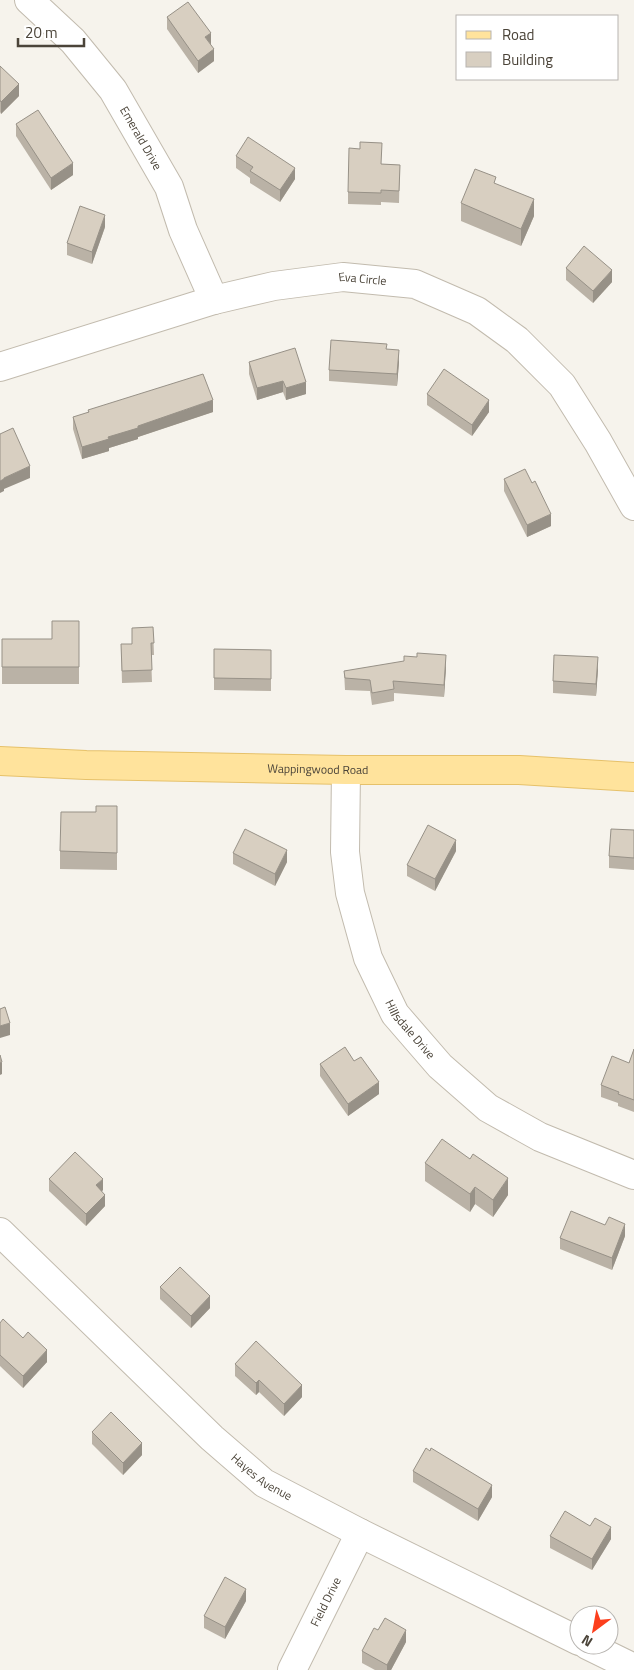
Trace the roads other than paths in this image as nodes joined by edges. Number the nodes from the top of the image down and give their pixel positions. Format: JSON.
{"nodes":[{"id":1,"x":29,"y":0,"type":"edge"},
{"id":2,"x":214,"y":300,"type":"junction"},
{"id":3,"x":0,"y":367,"type":"edge"},
{"id":4,"x":634,"y":506,"type":"edge"},
{"id":5,"x":0,"y":761,"type":"edge"},
{"id":6,"x":346,"y":770,"type":"junction"},
{"id":7,"x":634,"y":777,"type":"edge"},
{"id":8,"x":634,"y":1175,"type":"edge"},
{"id":9,"x":0,"y":1232,"type":"edge"},
{"id":10,"x":360,"y":1533,"type":"junction"},
{"id":11,"x":569,"y":1636,"type":"edge"},
{"id":12,"x":607,"y":1655,"type":"edge"},
{"id":13,"x":634,"y":1668,"type":"edge"},
{"id":14,"x":292,"y":1670,"type":"edge"}],
"edges":[{"from":1,"to":2,"type":"street","name":"Emerald Drive"},
{"from":2,"to":3,"type":"street","name":"Eva Circle"},
{"from":2,"to":4,"type":"street","name":"Eva Circle"},
{"from":5,"to":6,"type":"main road","name":"Wappingwood Road"},
{"from":6,"to":7,"type":"main road","name":"Wappingwood Road"},
{"from":6,"to":8,"type":"street","name":"Hillsdale Drive"},
{"from":9,"to":10,"type":"street","name":"Hayes Avenue"},
{"from":10,"to":11,"type":"street","name":"Hayes Avenue"},
{"from":10,"to":14,"type":"street","name":"Field Drive"},
{"from":12,"to":13,"type":"street"}]}
